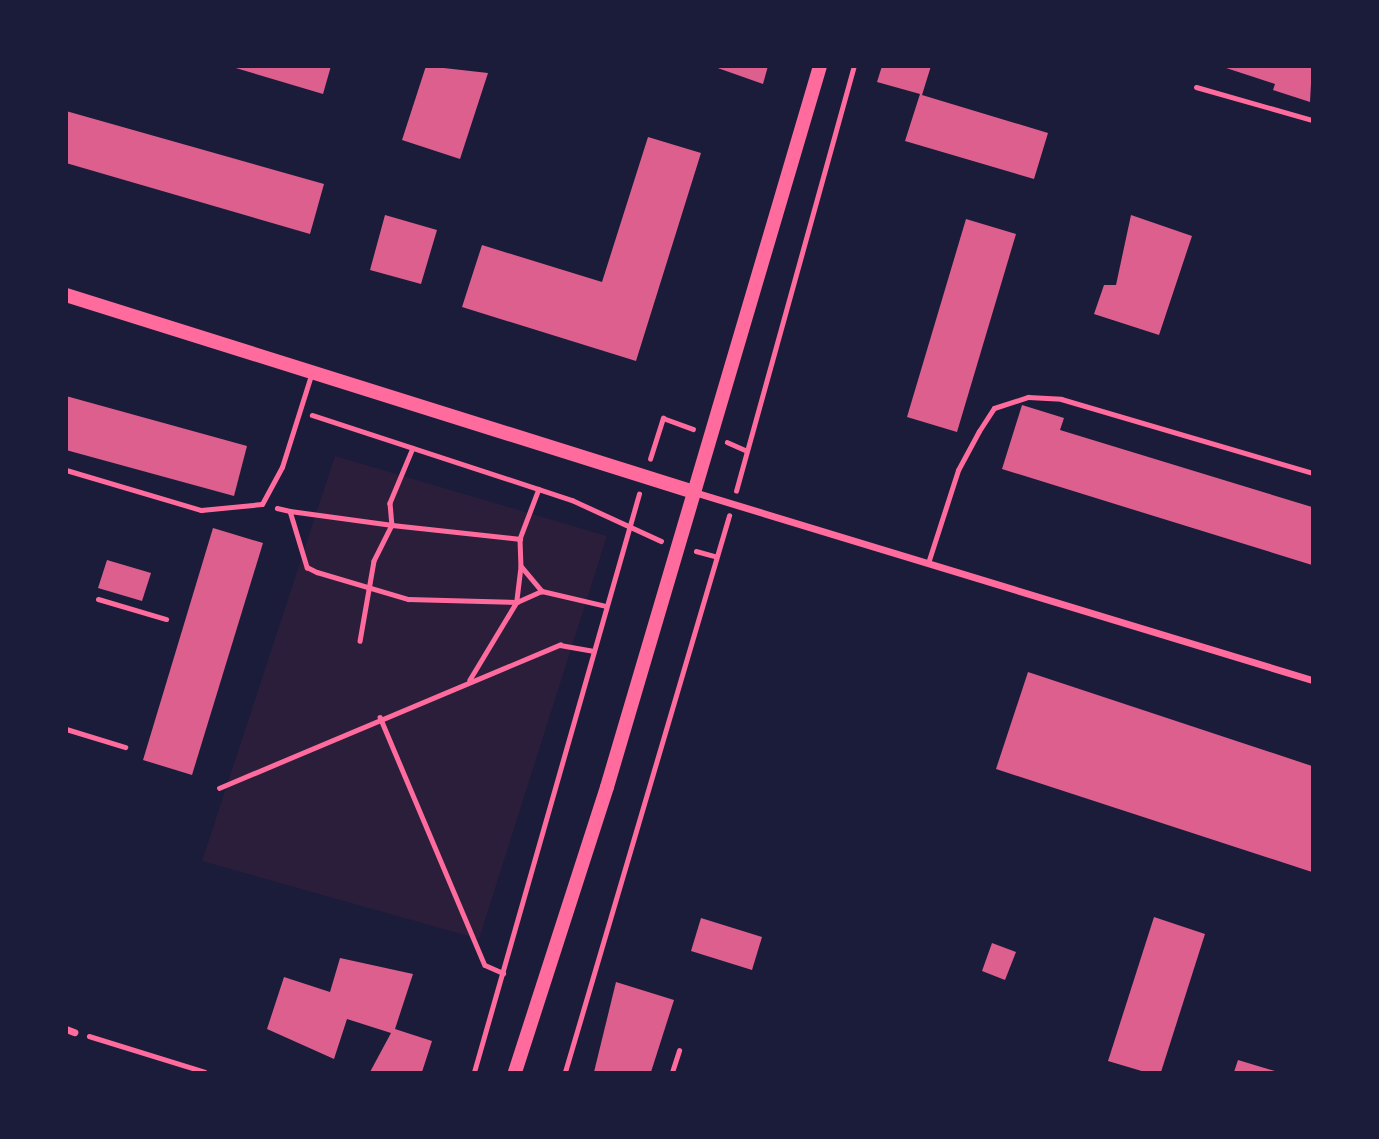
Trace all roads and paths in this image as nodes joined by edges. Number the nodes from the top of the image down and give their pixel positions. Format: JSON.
{"nodes":[{"id":1,"x":820,"y":66,"type":"edge"},
{"id":2,"x":854,"y":66,"type":"edge"},
{"id":3,"x":1196,"y":87,"type":"dead end"},
{"id":4,"x":1312,"y":120,"type":"edge"},
{"id":5,"x":66,"y":295,"type":"edge"},
{"id":6,"x":312,"y":372,"type":"junction"},
{"id":7,"x":299,"y":411,"type":"junction"},
{"id":8,"x":413,"y":448,"type":"junction"},
{"id":9,"x":745,"y":450,"type":"dead end"},
{"id":10,"x":66,"y":470,"type":"edge"},
{"id":11,"x":1312,"y":473,"type":"edge"},
{"id":12,"x":538,"y":489,"type":"junction"},
{"id":13,"x":694,"y":492,"type":"junction"},
{"id":14,"x":262,"y":504,"type":"junction"},
{"id":15,"x":290,"y":512,"type":"junction"},
{"id":16,"x":392,"y":525,"type":"junction"},
{"id":17,"x":520,"y":538,"type":"junction"},
{"id":18,"x":715,"y":556,"type":"dead end"},
{"id":19,"x":928,"y":563,"type":"junction"},
{"id":20,"x":521,"y":566,"type":"junction"},
{"id":21,"x":372,"y":588,"type":"junction"},
{"id":22,"x":542,"y":591,"type":"junction"},
{"id":23,"x":98,"y":599,"type":"dead end"},
{"id":24,"x":517,"y":602,"type":"junction"},
{"id":25,"x":606,"y":606,"type":"junction"},
{"id":26,"x":166,"y":619,"type":"dead end"},
{"id":27,"x":360,"y":641,"type":"dead end"},
{"id":28,"x":593,"y":651,"type":"junction"},
{"id":29,"x":1312,"y":680,"type":"edge"},
{"id":30,"x":469,"y":681,"type":"junction"},
{"id":31,"x":380,"y":717,"type":"junction"},
{"id":32,"x":66,"y":729,"type":"edge"},
{"id":33,"x":125,"y":747,"type":"dead end"},
{"id":34,"x":219,"y":788,"type":"dead end"},
{"id":35,"x":503,"y":973,"type":"junction"},
{"id":36,"x":71,"y":1031,"type":"edge"},
{"id":37,"x":679,"y":1050,"type":"dead end"},
{"id":38,"x":205,"y":1073,"type":"edge"},
{"id":39,"x":474,"y":1073,"type":"edge"},
{"id":40,"x":515,"y":1073,"type":"edge"},
{"id":41,"x":565,"y":1073,"type":"edge"},
{"id":42,"x":672,"y":1073,"type":"edge"}],
"edges":[{"from":1,"to":13,"type":"main road"},
{"from":2,"to":9,"type":"path"},
{"from":3,"to":4,"type":"lane"},
{"from":5,"to":6,"type":"main road"},
{"from":6,"to":7,"type":"lane"},
{"from":6,"to":13,"type":"main road"},
{"from":7,"to":8,"type":"path"},
{"from":7,"to":14,"type":"lane"},
{"from":8,"to":12,"type":"path"},
{"from":8,"to":16,"type":"path"},
{"from":10,"to":14,"type":"lane"},
{"from":11,"to":19,"type":"lane"},
{"from":12,"to":17,"type":"path"},
{"from":12,"to":25,"type":"path"},
{"from":13,"to":19,"type":"street"},
{"from":13,"to":40,"type":"main road"},
{"from":14,"to":15,"type":"path"},
{"from":15,"to":16,"type":"path"},
{"from":15,"to":21,"type":"path"},
{"from":16,"to":17,"type":"path"},
{"from":16,"to":21,"type":"path"},
{"from":17,"to":20,"type":"path"},
{"from":18,"to":41,"type":"path"},
{"from":19,"to":29,"type":"street"},
{"from":20,"to":22,"type":"path"},
{"from":20,"to":24,"type":"path"},
{"from":21,"to":24,"type":"path"},
{"from":21,"to":27,"type":"path"},
{"from":22,"to":24,"type":"path"},
{"from":22,"to":25,"type":"path"},
{"from":23,"to":26,"type":"lane"},
{"from":24,"to":30,"type":"path"},
{"from":25,"to":28,"type":"path"},
{"from":28,"to":30,"type":"path"},
{"from":28,"to":35,"type":"path"},
{"from":30,"to":31,"type":"path"},
{"from":31,"to":34,"type":"path"},
{"from":31,"to":35,"type":"path"},
{"from":32,"to":33,"type":"lane"},
{"from":35,"to":39,"type":"path"},
{"from":36,"to":38,"type":"path"},
{"from":37,"to":42,"type":"lane"}]}
